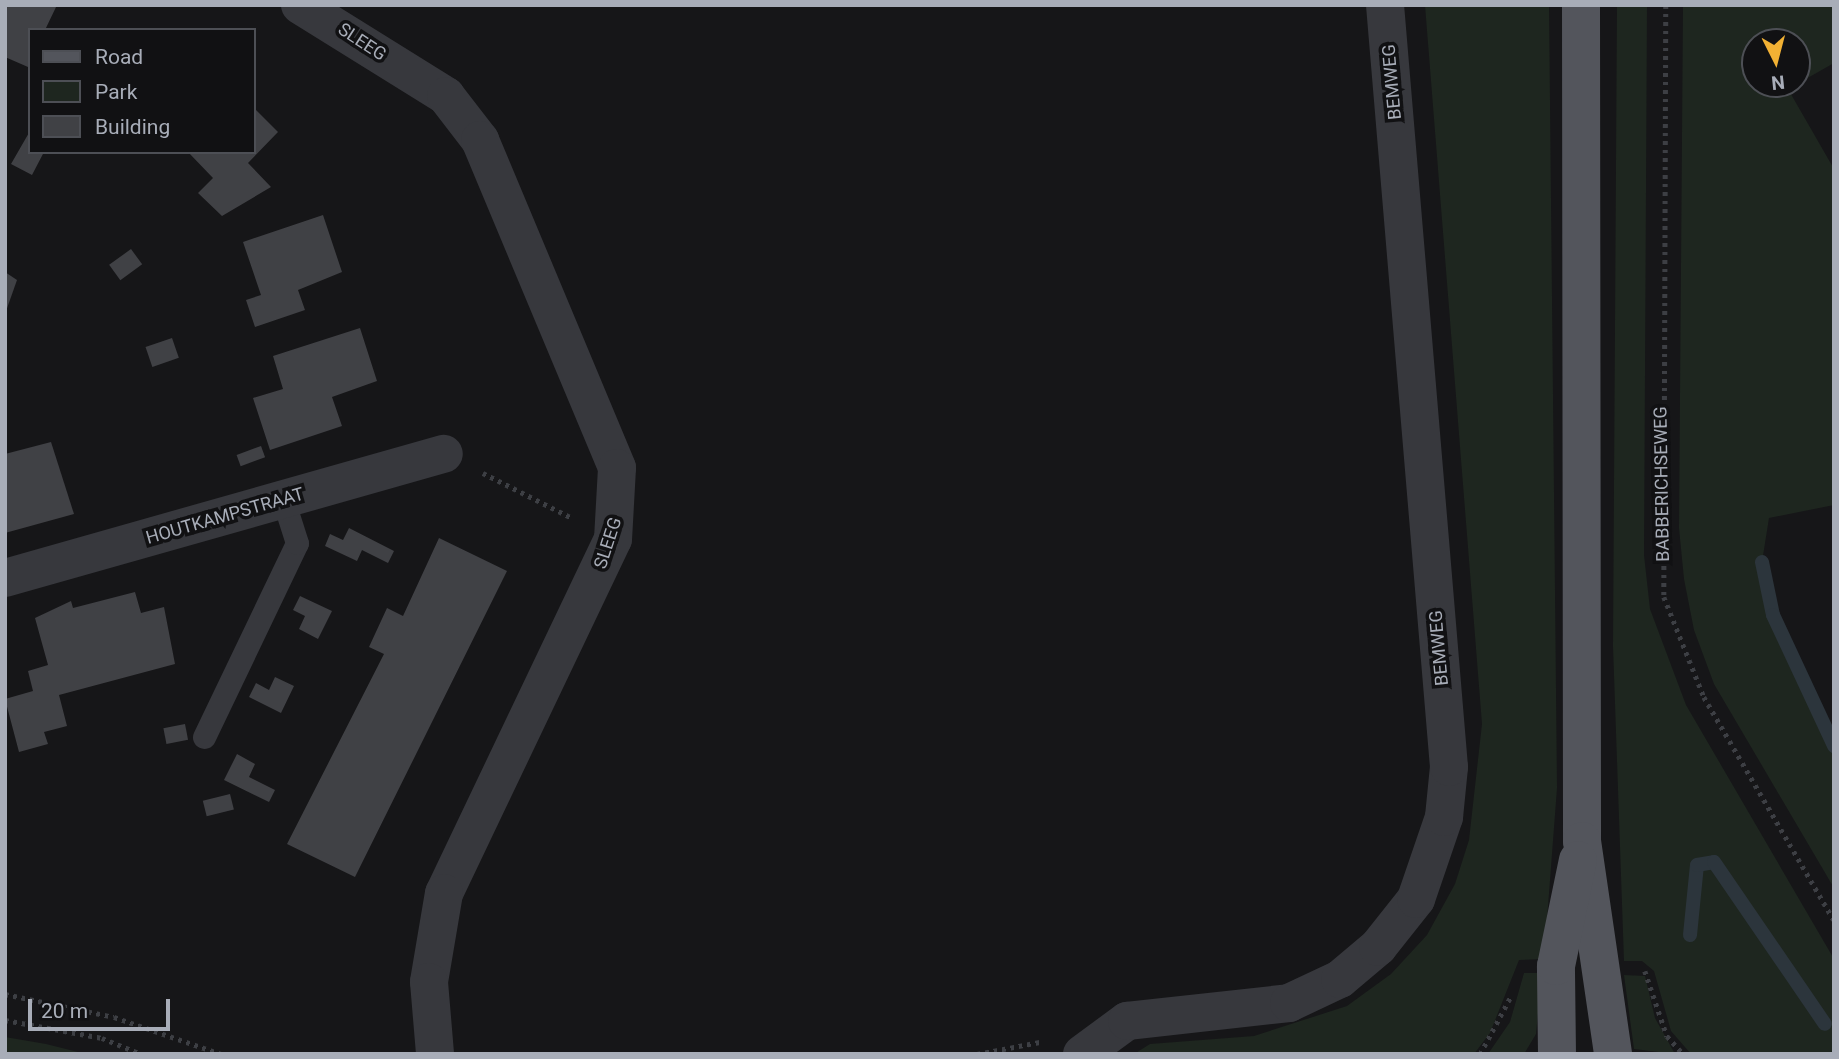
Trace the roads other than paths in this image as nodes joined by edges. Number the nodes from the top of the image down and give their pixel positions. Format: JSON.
{"nodes":[{"id":1,"x":1385,"y":5,"type":"edge"},
{"id":2,"x":1581,"y":5,"type":"edge"},
{"id":3,"x":318,"y":9,"type":"edge"},
{"id":4,"x":444,"y":454,"type":"road end"},
{"id":5,"x":283,"y":499,"type":"junction"},
{"id":6,"x":5,"y":578,"type":"edge"},
{"id":7,"x":204,"y":737,"type":"dead end"},
{"id":8,"x":1582,"y":841,"type":"junction"},
{"id":9,"x":1083,"y":1051,"type":"edge"},
{"id":10,"x":435,"y":1054,"type":"edge"},
{"id":11,"x":1556,"y":1054,"type":"edge"},
{"id":12,"x":1613,"y":1054,"type":"edge"}],
"edges":[{"from":1,"to":9,"type":"street","name":"BEMWEG"},
{"from":2,"to":8,"type":"main road"},
{"from":3,"to":10,"type":"street","name":"SLEEG"},
{"from":4,"to":5,"type":"street","name":"HOUTKAMPSTRAAT"},
{"from":5,"to":6,"type":"street","name":"HOUTKAMPSTRAAT"},
{"from":5,"to":7,"type":"lane"},
{"from":8,"to":11,"type":"main road"},
{"from":8,"to":12,"type":"main road"}]}
